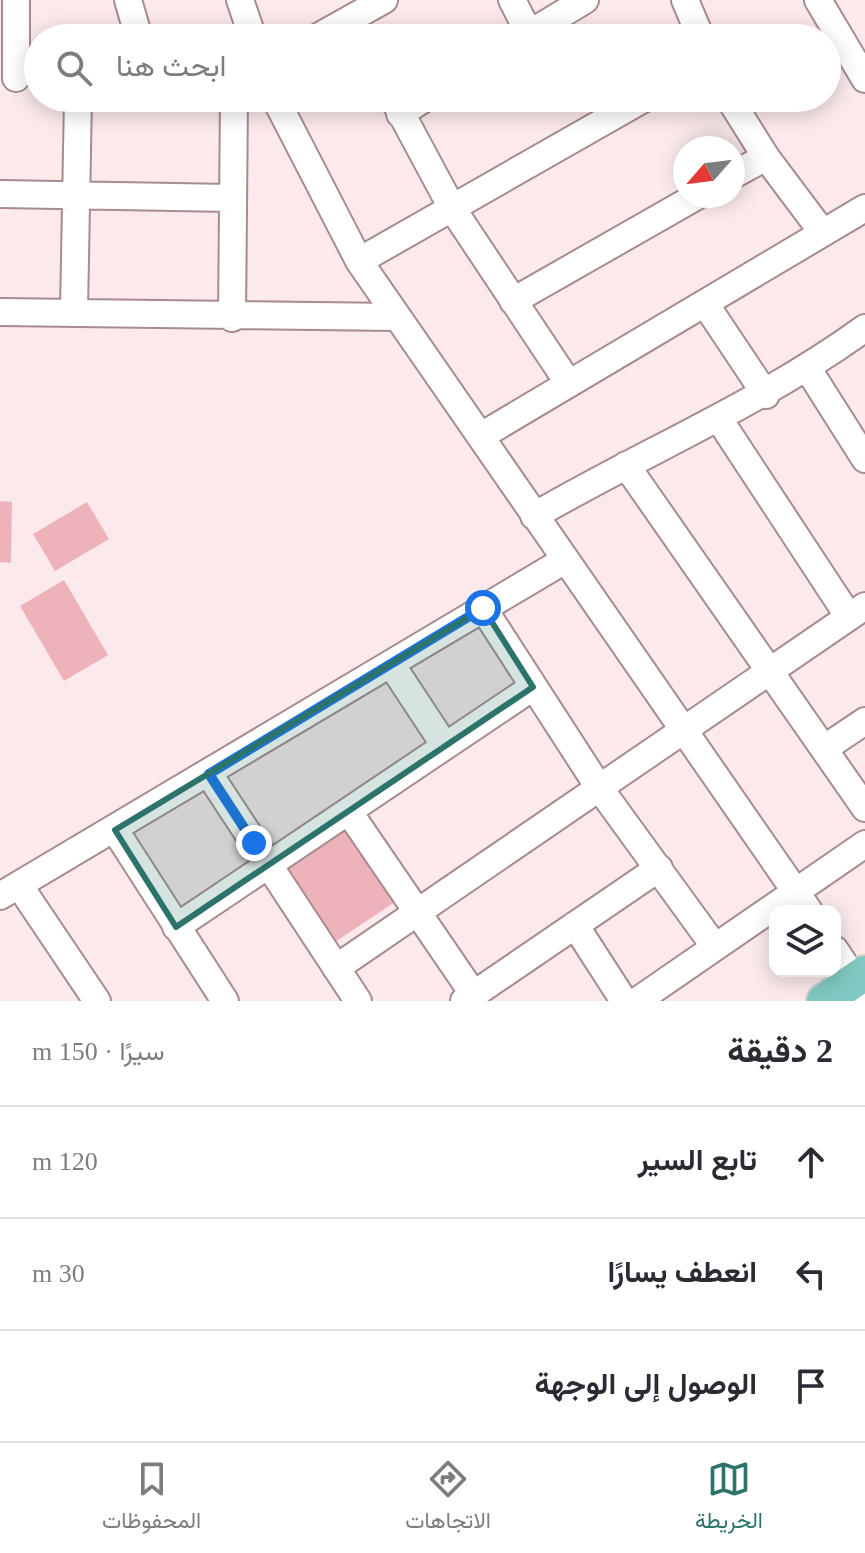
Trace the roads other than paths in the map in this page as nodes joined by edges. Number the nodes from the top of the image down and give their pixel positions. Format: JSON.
{"nodes":[{"id":1,"x":16,"y":0,"type":"edge"},
{"id":2,"x":128,"y":0,"type":"edge"},
{"id":3,"x":240,"y":0,"type":"edge"},
{"id":4,"x":384,"y":0,"type":"edge"},
{"id":5,"x":512,"y":0,"type":"edge"},
{"id":6,"x":585,"y":0,"type":"edge"},
{"id":7,"x":685,"y":0,"type":"edge"},
{"id":8,"x":818,"y":0,"type":"edge"},
{"id":9,"x":135,"y":24,"type":"edge"},
{"id":10,"x":248,"y":24,"type":"edge"},
{"id":11,"x":362,"y":24,"type":"edge"},
{"id":12,"x":521,"y":24,"type":"edge"},
{"id":13,"x":546,"y":24,"type":"edge"},
{"id":14,"x":695,"y":24,"type":"edge"},
{"id":15,"x":832,"y":24,"type":"edge"},
{"id":16,"x":841,"y":39,"type":"edge"},
{"id":17,"x":18,"y":78,"type":"edge"},
{"id":18,"x":865,"y":79,"type":"edge"},
{"id":19,"x":78,"y":112,"type":"edge"},
{"id":20,"x":234,"y":112,"type":"edge"},
{"id":21,"x":282,"y":112,"type":"edge"},
{"id":22,"x":399,"y":112,"type":"edge"},
{"id":23,"x":620,"y":112,"type":"edge"},
{"id":24,"x":738,"y":112,"type":"edge"},
{"id":25,"x":766,"y":157,"type":"junction"},
{"id":26,"x":745,"y":168,"type":"edge"},
{"id":27,"x":0,"y":194,"type":"edge"},
{"id":28,"x":76,"y":195,"type":"junction"},
{"id":29,"x":232,"y":198,"type":"junction"},
{"id":30,"x":452,"y":208,"type":"junction"},
{"id":31,"x":676,"y":208,"type":"edge"},
{"id":32,"x":865,"y":208,"type":"edge"},
{"id":33,"x":823,"y":233,"type":"junction"},
{"id":34,"x":359,"y":261,"type":"junction"},
{"id":35,"x":513,"y":301,"type":"junction"},
{"id":36,"x":706,"y":305,"type":"junction"},
{"id":37,"x":74,"y":311,"type":"junction"},
{"id":38,"x":0,"y":312,"type":"edge"},
{"id":39,"x":396,"y":317,"type":"junction"},
{"id":40,"x":232,"y":318,"type":"junction"},
{"id":41,"x":865,"y":328,"type":"edge"},
{"id":42,"x":808,"y":369,"type":"junction"},
{"id":43,"x":569,"y":384,"type":"junction"},
{"id":44,"x":766,"y":395,"type":"junction"},
{"id":45,"x":719,"y":419,"type":"junction"},
{"id":46,"x":481,"y":436,"type":"junction"},
{"id":47,"x":865,"y":459,"type":"edge"},
{"id":48,"x":626,"y":465,"type":"junction"},
{"id":49,"x":534,"y":516,"type":"junction"},
{"id":50,"x":565,"y":560,"type":"junction"},
{"id":51,"x":483,"y":608,"type":"junction"},
{"id":52,"x":857,"y":612,"type":"edge"},
{"id":53,"x":391,"y":664,"type":"junction"},
{"id":54,"x":771,"y":671,"type":"junction"},
{"id":55,"x":533,"y":687,"type":"junction"},
{"id":56,"x":865,"y":721,"type":"edge"},
{"id":57,"x":681,"y":728,"type":"junction"},
{"id":58,"x":445,"y":746,"type":"junction"},
{"id":59,"x":825,"y":748,"type":"junction"},
{"id":60,"x":209,"y":774,"type":"junction"},
{"id":61,"x":598,"y":786,"type":"junction"},
{"id":62,"x":865,"y":808,"type":"edge"},
{"id":63,"x":349,"y":812,"type":"junction"},
{"id":64,"x":115,"y":830,"type":"junction"},
{"id":65,"x":861,"y":856,"type":"edge"},
{"id":66,"x":269,"y":866,"type":"junction"},
{"id":67,"x":659,"y":868,"type":"junction"},
{"id":68,"x":10,"y":890,"type":"edge"},
{"id":69,"x":802,"y":900,"type":"edge"},
{"id":70,"x":417,"y":914,"type":"junction"},
{"id":71,"x":575,"y":925,"type":"junction"},
{"id":72,"x":176,"y":927,"type":"junction"},
{"id":73,"x":715,"y":947,"type":"junction"},
{"id":74,"x":841,"y":957,"type":"edge"},
{"id":75,"x":336,"y":968,"type":"junction"},
{"id":76,"x":862,"y":983,"type":"edge"},
{"id":77,"x":469,"y":998,"type":"edge"},
{"id":78,"x":97,"y":1001,"type":"edge"},
{"id":79,"x":225,"y":1001,"type":"edge"},
{"id":80,"x":358,"y":1001,"type":"edge"},
{"id":81,"x":624,"y":1001,"type":"edge"},
{"id":82,"x":637,"y":1001,"type":"edge"},
{"id":83,"x":824,"y":1001,"type":"edge"}],
"edges":[{"from":1,"to":17,"type":"street"},
{"from":2,"to":9,"type":"street"},
{"from":3,"to":10,"type":"street"},
{"from":4,"to":11,"type":"street"},
{"from":5,"to":12,"type":"street"},
{"from":6,"to":13,"type":"street"},
{"from":7,"to":14,"type":"street"},
{"from":8,"to":15,"type":"street"},
{"from":16,"to":18,"type":"street"},
{"from":19,"to":28,"type":"street"},
{"from":20,"to":29,"type":"street"},
{"from":21,"to":34,"type":"street"},
{"from":22,"to":30,"type":"street"},
{"from":23,"to":30,"type":"street"},
{"from":24,"to":25,"type":"street"},
{"from":25,"to":26,"type":"street"},
{"from":25,"to":33,"type":"street"},
{"from":27,"to":28,"type":"street"},
{"from":28,"to":29,"type":"street"},
{"from":28,"to":37,"type":"street"},
{"from":29,"to":40,"type":"street"},
{"from":30,"to":34,"type":"street"},
{"from":30,"to":35,"type":"street"},
{"from":31,"to":35,"type":"street"},
{"from":32,"to":33,"type":"street"},
{"from":33,"to":36,"type":"street"},
{"from":34,"to":39,"type":"street"},
{"from":35,"to":43,"type":"street"},
{"from":36,"to":43,"type":"street"},
{"from":36,"to":44,"type":"street"},
{"from":37,"to":38,"type":"street"},
{"from":37,"to":40,"type":"street"},
{"from":39,"to":40,"type":"street"},
{"from":39,"to":46,"type":"street"},
{"from":41,"to":42,"type":"street"},
{"from":42,"to":44,"type":"street"},
{"from":42,"to":47,"type":"street"},
{"from":43,"to":46,"type":"street"},
{"from":44,"to":45,"type":"street"},
{"from":45,"to":48,"type":"street"},
{"from":45,"to":52,"type":"street"},
{"from":46,"to":49,"type":"street"},
{"from":48,"to":49,"type":"street"},
{"from":48,"to":54,"type":"street"},
{"from":49,"to":50,"type":"street"},
{"from":50,"to":51,"type":"street"},
{"from":50,"to":57,"type":"street"},
{"from":51,"to":53,"type":"street"},
{"from":51,"to":55,"type":"street"},
{"from":52,"to":54,"type":"street"},
{"from":53,"to":58,"type":"street"},
{"from":53,"to":60,"type":"street"},
{"from":54,"to":57,"type":"street"},
{"from":54,"to":59,"type":"street"},
{"from":55,"to":58,"type":"street"},
{"from":55,"to":61,"type":"street"},
{"from":56,"to":59,"type":"street"},
{"from":57,"to":61,"type":"street"},
{"from":57,"to":69,"type":"street"},
{"from":58,"to":63,"type":"street"},
{"from":59,"to":62,"type":"street"},
{"from":60,"to":64,"type":"street"},
{"from":60,"to":66,"type":"street"},
{"from":61,"to":67,"type":"street"},
{"from":61,"to":70,"type":"street"},
{"from":63,"to":66,"type":"street"},
{"from":63,"to":70,"type":"street"},
{"from":64,"to":68,"type":"street"},
{"from":64,"to":72,"type":"street"},
{"from":65,"to":69,"type":"street"},
{"from":66,"to":72,"type":"street"},
{"from":66,"to":75,"type":"street"},
{"from":67,"to":71,"type":"street"},
{"from":67,"to":73,"type":"street"},
{"from":68,"to":78,"type":"street"},
{"from":69,"to":73,"type":"street"},
{"from":70,"to":75,"type":"street"},
{"from":70,"to":77,"type":"street"},
{"from":71,"to":77,"type":"street"},
{"from":71,"to":81,"type":"street"},
{"from":72,"to":79,"type":"street"},
{"from":73,"to":82,"type":"street"},
{"from":74,"to":76,"type":"street"},
{"from":75,"to":80,"type":"street"},
{"from":76,"to":83,"type":"main road"}]}
